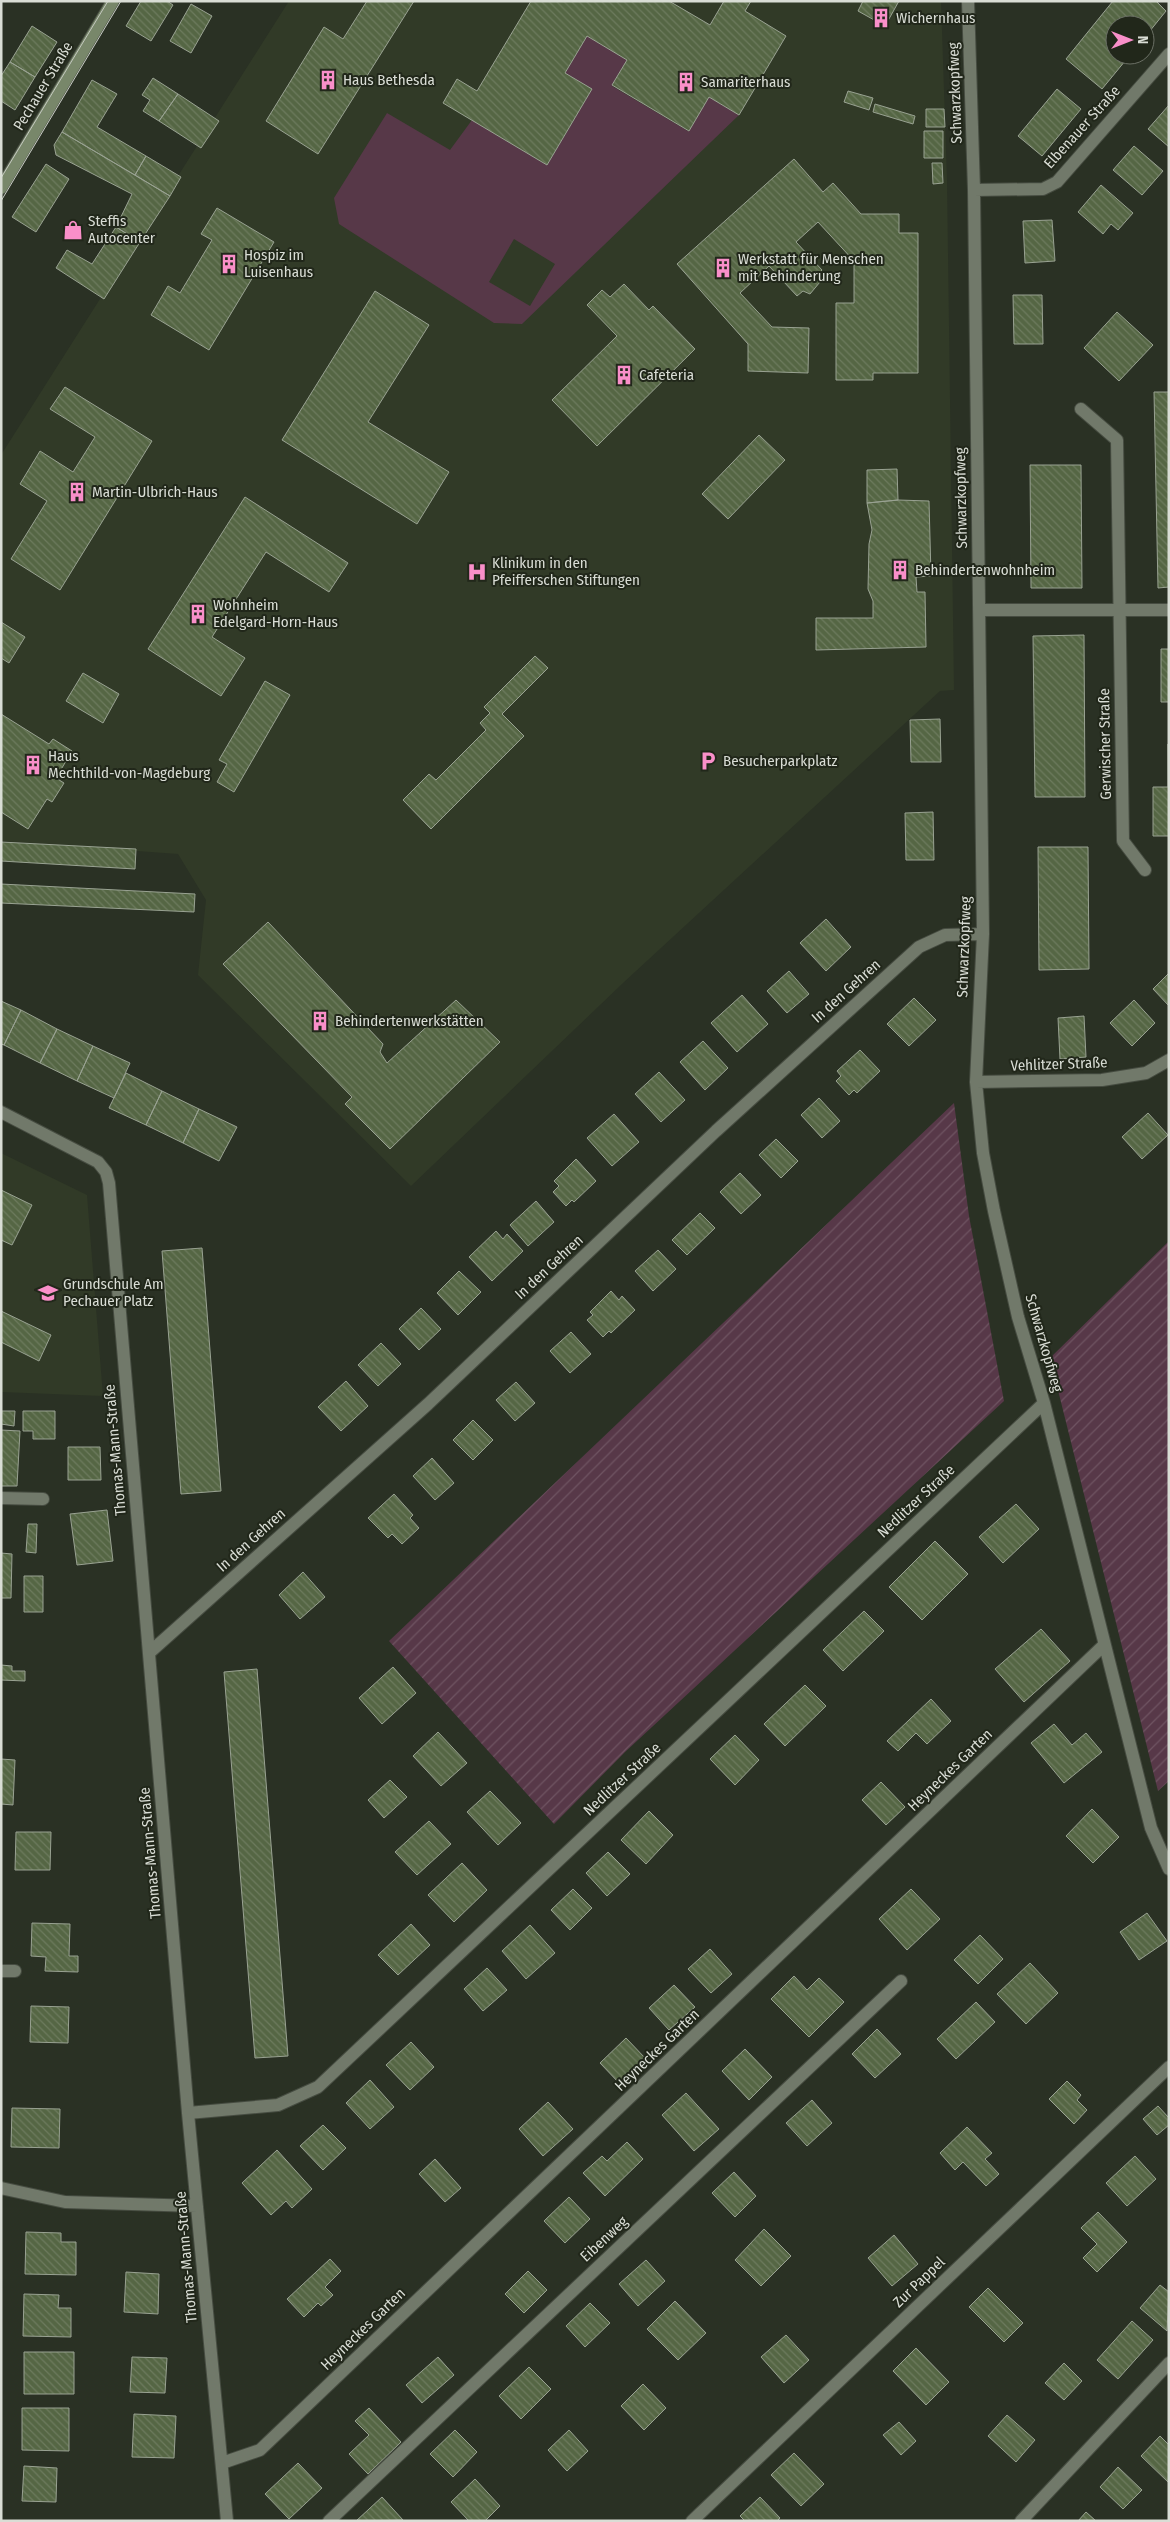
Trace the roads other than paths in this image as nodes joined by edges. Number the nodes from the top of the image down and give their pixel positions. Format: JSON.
{"nodes":[{"id":1,"x":113,"y":1,"type":"edge"},
{"id":2,"x":968,"y":1,"type":"edge"},
{"id":3,"x":1169,"y":54,"type":"edge"},
{"id":4,"x":1,"y":188,"type":"edge"},
{"id":5,"x":974,"y":190,"type":"junction"},
{"id":6,"x":1081,"y":410,"type":"dead end"},
{"id":7,"x":979,"y":610,"type":"junction"},
{"id":8,"x":1120,"y":610,"type":"junction"},
{"id":9,"x":1169,"y":610,"type":"edge"},
{"id":10,"x":1145,"y":870,"type":"dead end"},
{"id":11,"x":983,"y":934,"type":"junction"},
{"id":12,"x":1169,"y":1060,"type":"edge"},
{"id":13,"x":976,"y":1082,"type":"junction"},
{"id":14,"x":1,"y":1112,"type":"edge"},
{"id":15,"x":1044,"y":1402,"type":"junction"},
{"id":16,"x":1,"y":1498,"type":"edge"},
{"id":17,"x":43,"y":1499,"type":"dead end"},
{"id":18,"x":1104,"y":1645,"type":"junction"},
{"id":19,"x":149,"y":1652,"type":"junction"},
{"id":20,"x":1169,"y":1870,"type":"edge"},
{"id":21,"x":1,"y":1971,"type":"edge"},
{"id":22,"x":15,"y":1971,"type":"dead end"},
{"id":23,"x":900,"y":1981,"type":"dead end"},
{"id":24,"x":1169,"y":2067,"type":"edge"},
{"id":25,"x":188,"y":2113,"type":"junction"},
{"id":26,"x":1,"y":2188,"type":"edge"},
{"id":27,"x":197,"y":2206,"type":"junction"},
{"id":28,"x":1169,"y":2363,"type":"edge"},
{"id":29,"x":222,"y":2464,"type":"junction"},
{"id":30,"x":227,"y":2521,"type":"edge"},
{"id":31,"x":329,"y":2521,"type":"edge"},
{"id":32,"x":692,"y":2521,"type":"edge"},
{"id":33,"x":1021,"y":2521,"type":"edge"}],
"edges":[{"from":1,"to":4,"type":"main road","name":"Pechauer Straße"},
{"from":2,"to":5,"type":"street","name":"Schwarzkopfweg"},
{"from":3,"to":5,"type":"street","name":"Elbenauer Straße"},
{"from":5,"to":7,"type":"street","name":"Schwarzkopfweg"},
{"from":6,"to":8,"type":"street","name":"Gerwischer Straße"},
{"from":7,"to":8,"type":"street"},
{"from":7,"to":11,"type":"street","name":"Schwarzkopfweg"},
{"from":8,"to":9,"type":"street"},
{"from":8,"to":10,"type":"street","name":"Gerwischer Straße"},
{"from":11,"to":13,"type":"street","name":"Schwarzkopfweg"},
{"from":11,"to":19,"type":"street","name":"In den Gehren"},
{"from":12,"to":13,"type":"street","name":"Vehlitzer Straße"},
{"from":13,"to":15,"type":"street","name":"Schwarzkopfweg"},
{"from":14,"to":19,"type":"street","name":"Thomas-Mann-Straße"},
{"from":15,"to":18,"type":"street","name":"Schwarzkopfweg"},
{"from":15,"to":25,"type":"street","name":"Nedlitzer Straße"},
{"from":16,"to":17,"type":"street"},
{"from":18,"to":20,"type":"street","name":"Schwarzkopfweg"},
{"from":18,"to":29,"type":"street","name":"Heyneckes Garten"},
{"from":19,"to":25,"type":"street","name":"Thomas-Mann-Straße"},
{"from":21,"to":22,"type":"street"},
{"from":23,"to":31,"type":"street","name":"Eibenweg"},
{"from":24,"to":32,"type":"street","name":"Zur Pappel"},
{"from":25,"to":27,"type":"street","name":"Thomas-Mann-Straße"},
{"from":26,"to":27,"type":"street"},
{"from":27,"to":29,"type":"street","name":"Thomas-Mann-Straße"},
{"from":28,"to":33,"type":"street"},
{"from":29,"to":30,"type":"street","name":"Thomas-Mann-Straße"}]}
